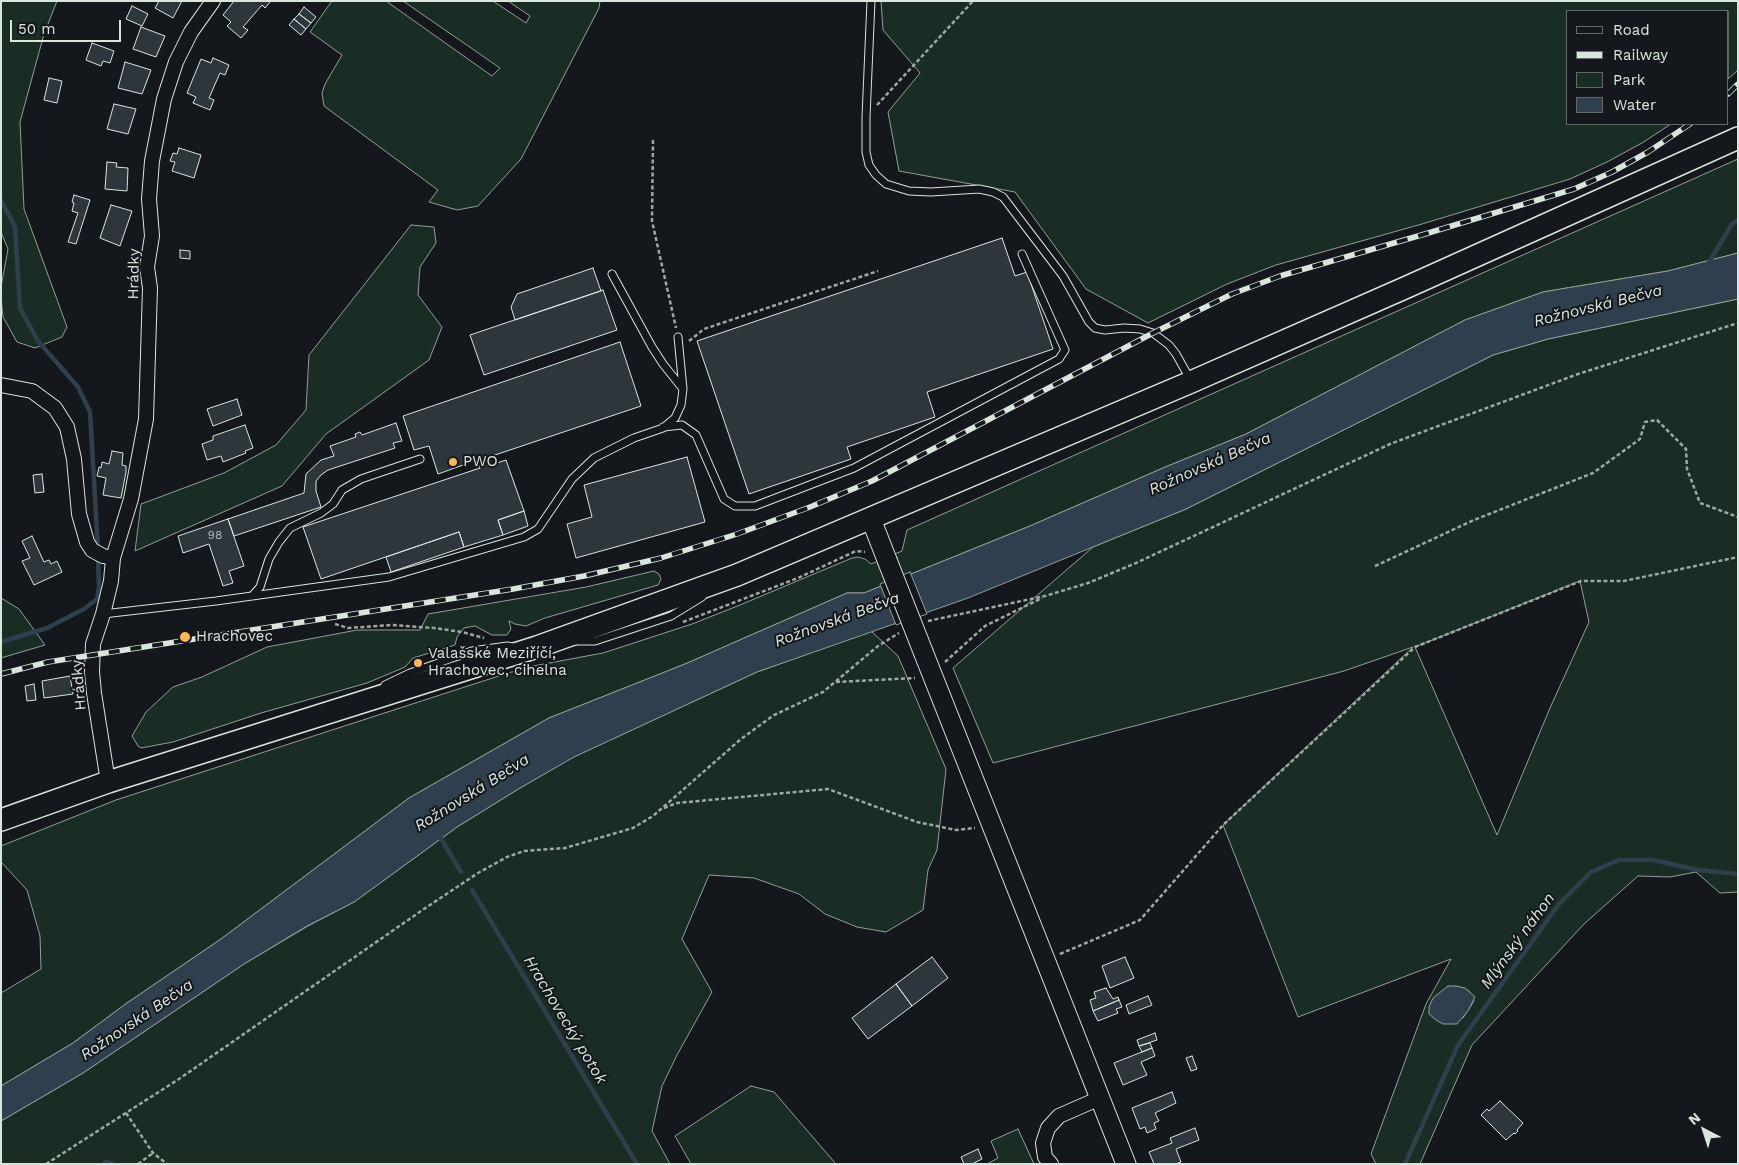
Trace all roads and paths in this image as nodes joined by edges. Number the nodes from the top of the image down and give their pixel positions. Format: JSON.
{"nodes":[{"id":1,"x":213,"y":1,"type":"edge"},
{"id":2,"x":871,"y":1,"type":"edge"},
{"id":3,"x":973,"y":1,"type":"edge"},
{"id":4,"x":866,"y":117,"type":"junction"},
{"id":5,"x":1738,"y":138,"type":"edge"},
{"id":6,"x":652,"y":140,"type":"dead end"},
{"id":7,"x":1022,"y":254,"type":"dead end"},
{"id":8,"x":878,"y":271,"type":"dead end"},
{"id":9,"x":612,"y":274,"type":"dead end"},
{"id":10,"x":1738,"y":323,"type":"edge"},
{"id":11,"x":678,"y":337,"type":"joint"},
{"id":12,"x":680,"y":354,"type":"junction"},
{"id":13,"x":1191,"y":382,"type":"junction"},
{"id":14,"x":1,"y":385,"type":"edge"},
{"id":15,"x":683,"y":389,"type":"junction"},
{"id":16,"x":663,"y":428,"type":"junction"},
{"id":17,"x":420,"y":459,"type":"dead end"},
{"id":18,"x":1738,"y":516,"type":"edge"},
{"id":19,"x":871,"y":519,"type":"junction"},
{"id":20,"x":868,"y":553,"type":"dead end"},
{"id":21,"x":103,"y":554,"type":"junction"},
{"id":22,"x":1738,"y":557,"type":"edge"},
{"id":23,"x":1375,"y":566,"type":"dead end"},
{"id":24,"x":252,"y":596,"type":"junction"},
{"id":25,"x":1046,"y":596,"type":"junction"},
{"id":26,"x":103,"y":614,"type":"junction"},
{"id":27,"x":683,"y":622,"type":"dead end"},
{"id":28,"x":335,"y":624,"type":"dead end"},
{"id":29,"x":922,"y":624,"type":"dead end"},
{"id":30,"x":906,"y":630,"type":"dead end"},
{"id":31,"x":488,"y":639,"type":"dead end"},
{"id":32,"x":926,"y":674,"type":"junction"},
{"id":33,"x":836,"y":682,"type":"junction"},
{"id":34,"x":108,"y":782,"type":"junction"},
{"id":35,"x":663,"y":809,"type":"junction"},
{"id":36,"x":1,"y":820,"type":"edge"},
{"id":37,"x":991,"y":824,"type":"junction"},
{"id":38,"x":1055,"y":956,"type":"dead end"},
{"id":39,"x":1100,"y":1098,"type":"junction"},
{"id":40,"x":126,"y":1113,"type":"junction"},
{"id":41,"x":153,"y":1153,"type":"junction"},
{"id":42,"x":46,"y":1164,"type":"edge"},
{"id":43,"x":138,"y":1164,"type":"edge"},
{"id":44,"x":167,"y":1164,"type":"edge"},
{"id":45,"x":1051,"y":1164,"type":"edge"},
{"id":46,"x":1126,"y":1164,"type":"edge"}],
"edges":[{"from":1,"to":21,"type":"street","name":"Hrádky"},
{"from":2,"to":4,"type":"lane"},
{"from":3,"to":4,"type":"path"},
{"from":4,"to":13,"type":"lane"},
{"from":5,"to":13,"type":"main road"},
{"from":6,"to":11,"type":"path"},
{"from":7,"to":16,"type":"lane"},
{"from":8,"to":12,"type":"path"},
{"from":9,"to":15,"type":"lane"},
{"from":10,"to":25,"type":"path"},
{"from":11,"to":12,"type":"lane"},
{"from":12,"to":15,"type":"lane"},
{"from":13,"to":19,"type":"main road"},
{"from":14,"to":21,"type":"street","name":"Hrádky"},
{"from":15,"to":16,"type":"lane"},
{"from":16,"to":24,"type":"lane"},
{"from":17,"to":24,"type":"lane"},
{"from":18,"to":23,"type":"path"},
{"from":19,"to":32,"type":"street","bridge":true},
{"from":19,"to":34,"type":"main road"},
{"from":20,"to":27,"type":"path"},
{"from":21,"to":26,"type":"street","name":"Hrádky"},
{"from":22,"to":38,"type":"path"},
{"from":24,"to":26,"type":"lane"},
{"from":25,"to":29,"type":"path"},
{"from":25,"to":32,"type":"path"},
{"from":26,"to":34,"type":"street","name":"Hrádky"},
{"from":28,"to":31,"type":"path"},
{"from":30,"to":33,"type":"path"},
{"from":32,"to":33,"type":"path"},
{"from":32,"to":37,"type":"street"},
{"from":33,"to":35,"type":"path"},
{"from":34,"to":36,"type":"main road"},
{"from":35,"to":37,"type":"path"},
{"from":35,"to":40,"type":"path"},
{"from":37,"to":39,"type":"street"},
{"from":39,"to":45,"type":"street"},
{"from":39,"to":46,"type":"street"},
{"from":40,"to":41,"type":"path"},
{"from":40,"to":42,"type":"path"},
{"from":41,"to":43,"type":"path"},
{"from":41,"to":44,"type":"path"}]}
